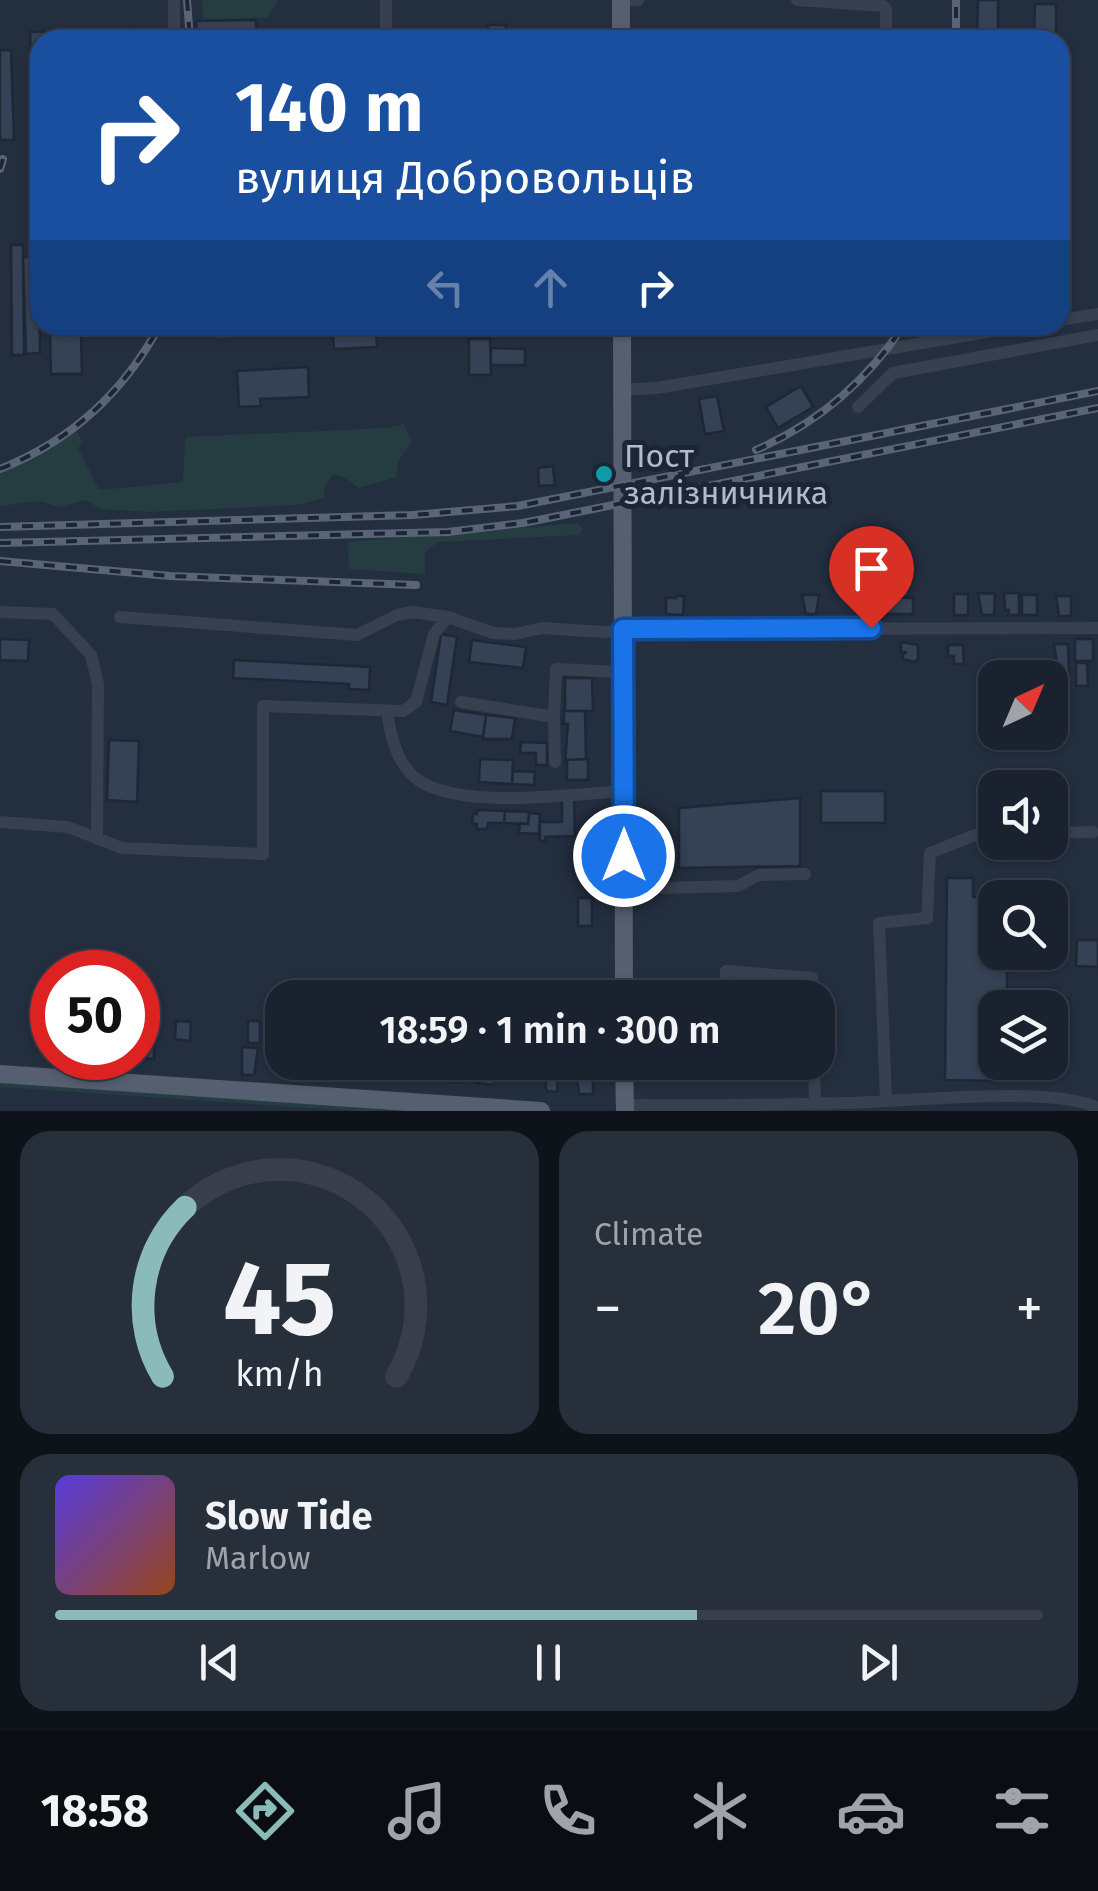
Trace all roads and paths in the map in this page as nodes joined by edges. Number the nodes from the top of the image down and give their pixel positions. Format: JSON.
{"nodes":[{"id":1,"x":174,"y":0,"type":"edge"},
{"id":2,"x":386,"y":0,"type":"edge"},
{"id":3,"x":621,"y":0,"type":"edge"},
{"id":4,"x":638,"y":0,"type":"edge"},
{"id":5,"x":797,"y":0,"type":"edge"},
{"id":6,"x":174,"y":30,"type":"edge"},
{"id":7,"x":386,"y":30,"type":"edge"},
{"id":8,"x":621,"y":30,"type":"edge"},
{"id":9,"x":886,"y":30,"type":"edge"},
{"id":10,"x":1098,"y":314,"type":"edge"},
{"id":11,"x":1070,"y":318,"type":"edge"},
{"id":12,"x":622,"y":335,"type":"edge"},
{"id":13,"x":970,"y":335,"type":"edge"},
{"id":14,"x":1098,"y":335,"type":"edge"},
{"id":15,"x":622,"y":390,"type":"junction"},
{"id":16,"x":858,"y":407,"type":"dead end"},
{"id":17,"x":0,"y":612,"type":"edge"},
{"id":18,"x":120,"y":617,"type":"dead end"},
{"id":19,"x":448,"y":617,"type":"junction"},
{"id":20,"x":1098,"y":628,"type":"edge"},
{"id":21,"x":623,"y":629,"type":"junction"},
{"id":22,"x":623,"y":672,"type":"junction"},
{"id":23,"x":460,"y":702,"type":"dead end"},
{"id":24,"x":387,"y":711,"type":"junction"},
{"id":25,"x":554,"y":716,"type":"junction"},
{"id":26,"x":555,"y":762,"type":"dead end"},
{"id":27,"x":624,"y":790,"type":"junction"},
{"id":28,"x":0,"y":822,"type":"edge"},
{"id":29,"x":1093,"y":832,"type":"dead end"},
{"id":30,"x":1068,"y":833,"type":"edge"},
{"id":31,"x":978,"y":835,"type":"edge"},
{"id":32,"x":96,"y":839,"type":"junction"},
{"id":33,"x":805,"y":874,"type":"dead end"},
{"id":34,"x":624,"y":890,"type":"junction"},
{"id":35,"x":624,"y":980,"type":"edge"},
{"id":36,"x":726,"y":980,"type":"edge"},
{"id":37,"x":812,"y":980,"type":"edge"},
{"id":38,"x":0,"y":1074,"type":"edge"},
{"id":39,"x":624,"y":1080,"type":"edge"},
{"id":40,"x":814,"y":1080,"type":"edge"},
{"id":41,"x":1098,"y":1095,"type":"edge"},
{"id":42,"x":886,"y":1102,"type":"junction"},
{"id":43,"x":815,"y":1103,"type":"junction"},
{"id":44,"x":1067,"y":1103,"type":"edge"},
{"id":45,"x":845,"y":1107,"type":"edge"},
{"id":46,"x":625,"y":1108,"type":"edge"},
{"id":47,"x":1098,"y":1108,"type":"edge"},
{"id":48,"x":541,"y":1111,"type":"edge"}],
"edges":[{"from":1,"to":6,"type":"street"},
{"from":2,"to":7,"type":"street"},
{"from":3,"to":4,"type":"street"},
{"from":3,"to":8,"type":"main road"},
{"from":5,"to":9,"type":"street"},
{"from":10,"to":11,"type":"street"},
{"from":12,"to":15,"type":"main road"},
{"from":13,"to":15,"type":"street"},
{"from":14,"to":16,"type":"street"},
{"from":15,"to":21,"type":"main road"},
{"from":17,"to":32,"type":"street"},
{"from":18,"to":19,"type":"street"},
{"from":19,"to":21,"type":"street"},
{"from":19,"to":24,"type":"street"},
{"from":20,"to":21,"type":"street"},
{"from":21,"to":22,"type":"main road"},
{"from":22,"to":25,"type":"street"},
{"from":22,"to":27,"type":"main road"},
{"from":23,"to":25,"type":"street"},
{"from":24,"to":27,"type":"street"},
{"from":24,"to":32,"type":"street"},
{"from":25,"to":26,"type":"street"},
{"from":27,"to":34,"type":"main road"},
{"from":28,"to":32,"type":"street"},
{"from":29,"to":30,"type":"street"},
{"from":31,"to":42,"type":"street"},
{"from":33,"to":34,"type":"street"},
{"from":34,"to":35,"type":"main road"},
{"from":36,"to":37,"type":"street"},
{"from":38,"to":48,"type":"main road"},
{"from":39,"to":46,"type":"main road"},
{"from":40,"to":43,"type":"street"},
{"from":41,"to":44,"type":"street"},
{"from":42,"to":44,"type":"street"},
{"from":42,"to":45,"type":"street"},
{"from":43,"to":45,"type":"street"},
{"from":43,"to":46,"type":"street"},
{"from":44,"to":47,"type":"street"}]}
